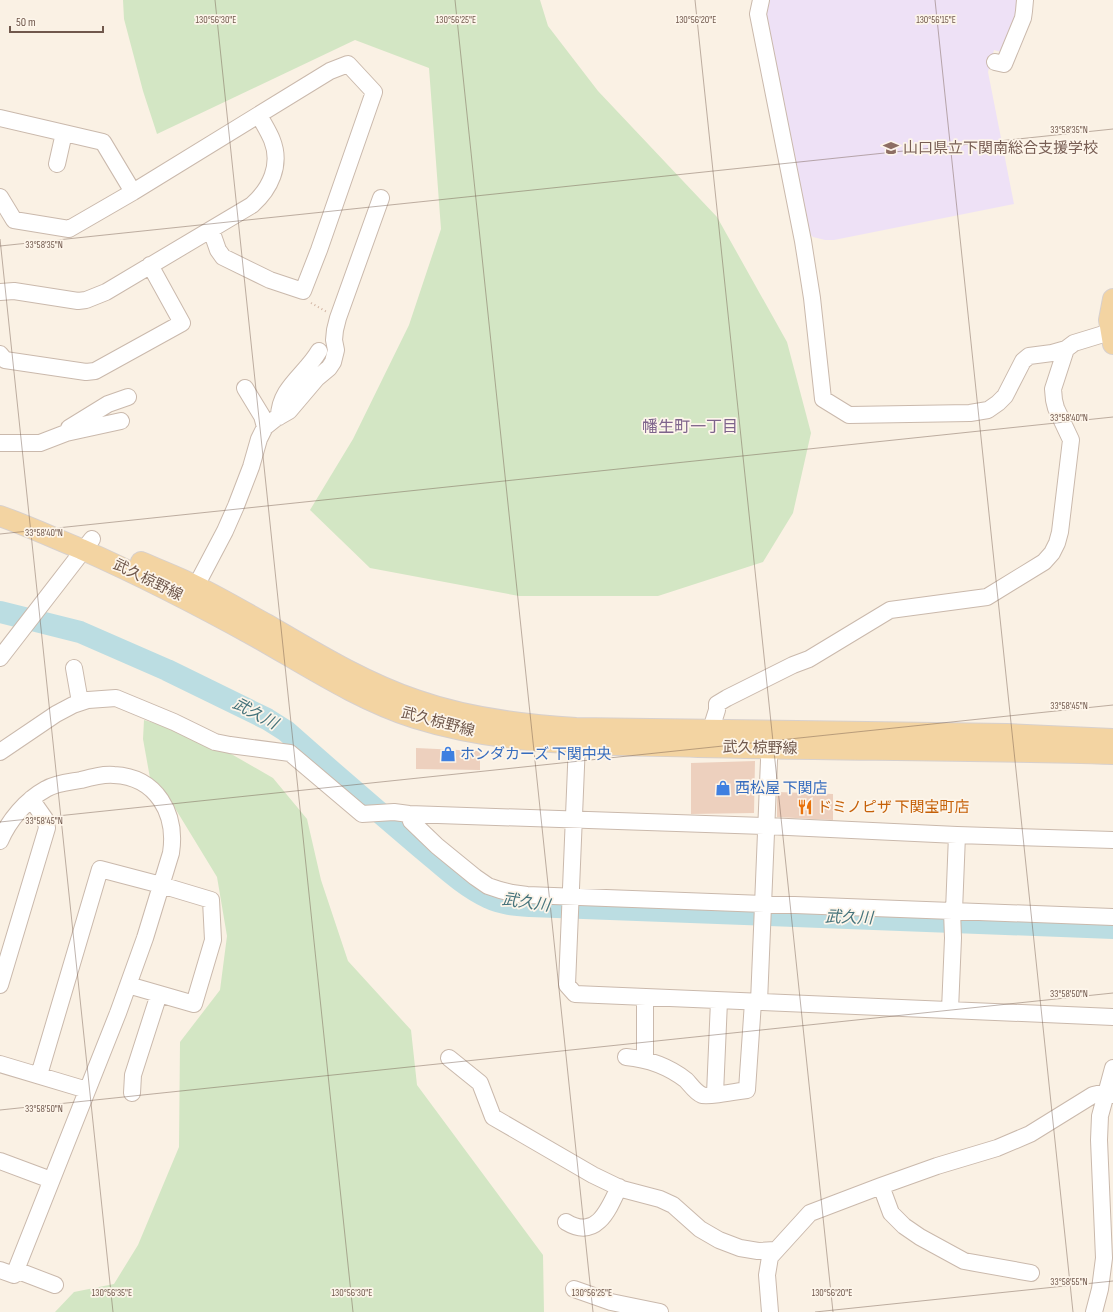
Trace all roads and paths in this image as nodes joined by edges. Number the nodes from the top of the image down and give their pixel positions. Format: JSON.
{"nodes":[{"id":1,"x":761,"y":0,"type":"edge"},
{"id":2,"x":1025,"y":0,"type":"edge"},
{"id":3,"x":994,"y":62,"type":"dead end"},
{"id":4,"x":259,"y":115,"type":"junction"},
{"id":5,"x":0,"y":118,"type":"edge"},
{"id":6,"x":64,"y":133,"type":"junction"},
{"id":7,"x":57,"y":164,"type":"dead end"},
{"id":8,"x":133,"y":192,"type":"junction"},
{"id":9,"x":0,"y":196,"type":"edge"},
{"id":10,"x":381,"y":198,"type":"dead end"},
{"id":11,"x":211,"y":230,"type":"junction"},
{"id":12,"x":150,"y":265,"type":"junction"},
{"id":13,"x":303,"y":291,"type":"junction"},
{"id":14,"x":0,"y":292,"type":"edge"},
{"id":15,"x":1113,"y":299,"type":"edge"},
{"id":16,"x":338,"y":318,"type":"junction"},
{"id":17,"x":1112,"y":338,"type":"edge"},
{"id":18,"x":1066,"y":349,"type":"junction"},
{"id":19,"x":319,"y":351,"type":"dead end"},
{"id":20,"x":0,"y":354,"type":"edge"},
{"id":21,"x":245,"y":388,"type":"dead end"},
{"id":22,"x":128,"y":397,"type":"dead end"},
{"id":23,"x":279,"y":417,"type":"junction"},
{"id":24,"x":121,"y":421,"type":"dead end"},
{"id":25,"x":265,"y":427,"type":"junction"},
{"id":26,"x":58,"y":436,"type":"junction"},
{"id":27,"x":0,"y":443,"type":"edge"},
{"id":28,"x":0,"y":506,"type":"edge"},
{"id":29,"x":0,"y":516,"type":"edge"},
{"id":30,"x":88,"y":545,"type":"junction"},
{"id":31,"x":193,"y":593,"type":"junction"},
{"id":32,"x":0,"y":658,"type":"edge"},
{"id":33,"x":74,"y":668,"type":"dead end"},
{"id":34,"x":80,"y":702,"type":"junction"},
{"id":35,"x":711,"y":729,"type":"junction"},
{"id":36,"x":1113,"y":739,"type":"edge"},
{"id":37,"x":770,"y":740,"type":"junction"},
{"id":38,"x":577,"y":744,"type":"junction"},
{"id":39,"x":0,"y":752,"type":"edge"},
{"id":40,"x":1113,"y":754,"type":"edge"},
{"id":41,"x":31,"y":799,"type":"junction"},
{"id":42,"x":401,"y":813,"type":"junction"},
{"id":43,"x":574,"y":820,"type":"junction"},
{"id":44,"x":767,"y":826,"type":"junction"},
{"id":45,"x":957,"y":835,"type":"junction"},
{"id":46,"x":1113,"y":840,"type":"edge"},
{"id":47,"x":0,"y":841,"type":"edge"},
{"id":48,"x":161,"y":885,"type":"junction"},
{"id":49,"x":570,"y":898,"type":"junction"},
{"id":50,"x":763,"y":905,"type":"junction"},
{"id":51,"x":953,"y":912,"type":"junction"},
{"id":52,"x":1113,"y":918,"type":"edge"},
{"id":53,"x":128,"y":984,"type":"junction"},
{"id":54,"x":0,"y":985,"type":"edge"},
{"id":55,"x":159,"y":994,"type":"junction"},
{"id":56,"x":645,"y":997,"type":"junction"},
{"id":57,"x":719,"y":1001,"type":"junction"},
{"id":58,"x":756,"y":1002,"type":"junction"},
{"id":59,"x":950,"y":1010,"type":"junction"},
{"id":60,"x":1113,"y":1017,"type":"edge"},
{"id":61,"x":626,"y":1057,"type":"dead end"},
{"id":62,"x":449,"y":1058,"type":"dead end"},
{"id":63,"x":645,"y":1059,"type":"junction"},
{"id":64,"x":0,"y":1064,"type":"edge"},
{"id":65,"x":1113,"y":1068,"type":"edge"},
{"id":66,"x":39,"y":1075,"type":"junction"},
{"id":67,"x":87,"y":1090,"type":"junction"},
{"id":68,"x":132,"y":1093,"type":"dead end"},
{"id":69,"x":1109,"y":1093,"type":"edge"},
{"id":70,"x":715,"y":1094,"type":"junction"},
{"id":71,"x":0,"y":1161,"type":"edge"},
{"id":72,"x":51,"y":1180,"type":"junction"},
{"id":73,"x":881,"y":1186,"type":"junction"},
{"id":74,"x":619,"y":1187,"type":"junction"},
{"id":75,"x":566,"y":1222,"type":"dead end"},
{"id":76,"x":1108,"y":1227,"type":"edge"},
{"id":77,"x":775,"y":1250,"type":"junction"},
{"id":78,"x":0,"y":1270,"type":"edge"},
{"id":79,"x":16,"y":1270,"type":"junction"},
{"id":80,"x":1031,"y":1274,"type":"dead end"},
{"id":81,"x":55,"y":1285,"type":"dead end"},
{"id":82,"x":574,"y":1289,"type":"dead end"},
{"id":83,"x":660,"y":1312,"type":"edge"},
{"id":84,"x":770,"y":1312,"type":"edge"},
{"id":85,"x":1094,"y":1312,"type":"edge"}],
"edges":[{"from":1,"to":18,"type":"street"},
{"from":2,"to":3,"type":"street"},
{"from":4,"to":8,"type":"street"},
{"from":4,"to":11,"type":"street"},
{"from":4,"to":13,"type":"street"},
{"from":5,"to":6,"type":"street"},
{"from":6,"to":7,"type":"street"},
{"from":6,"to":8,"type":"street"},
{"from":8,"to":9,"type":"street"},
{"from":10,"to":16,"type":"street"},
{"from":11,"to":12,"type":"street"},
{"from":11,"to":13,"type":"street"},
{"from":12,"to":14,"type":"street"},
{"from":12,"to":20,"type":"street"},
{"from":13,"to":16,"type":"path"},
{"from":15,"to":17,"type":"main road"},
{"from":16,"to":23,"type":"street"},
{"from":17,"to":18,"type":"street"},
{"from":18,"to":35,"type":"street"},
{"from":19,"to":23,"type":"street"},
{"from":21,"to":25,"type":"street"},
{"from":22,"to":26,"type":"street"},
{"from":23,"to":25,"type":"street"},
{"from":24,"to":26,"type":"street"},
{"from":25,"to":31,"type":"street"},
{"from":26,"to":27,"type":"street"},
{"from":28,"to":30,"type":"main road","name":"武久椋野線"},
{"from":29,"to":30,"type":"main road","name":"武久椋野線"},
{"from":30,"to":31,"type":"main road","name":"武久椋野線"},
{"from":30,"to":32,"type":"street"},
{"from":31,"to":35,"type":"main road","name":"武久椋野線"},
{"from":31,"to":38,"type":"main road","name":"武久椋野線"},
{"from":33,"to":34,"type":"street"},
{"from":34,"to":39,"type":"street"},
{"from":34,"to":42,"type":"street"},
{"from":35,"to":37,"type":"main road","name":"武久椋野線"},
{"from":36,"to":37,"type":"main road","name":"武久椋野線"},
{"from":37,"to":38,"type":"main road","name":"武久椋野線"},
{"from":37,"to":40,"type":"main road","name":"武久椋野線"},
{"from":37,"to":44,"type":"street"},
{"from":38,"to":43,"type":"street"},
{"from":41,"to":47,"type":"street"},
{"from":41,"to":48,"type":"street"},
{"from":41,"to":54,"type":"street"},
{"from":42,"to":43,"type":"street"},
{"from":42,"to":49,"type":"street"},
{"from":43,"to":44,"type":"street"},
{"from":43,"to":49,"type":"street"},
{"from":44,"to":45,"type":"street"},
{"from":44,"to":50,"type":"street"},
{"from":45,"to":46,"type":"street"},
{"from":45,"to":51,"type":"street"},
{"from":48,"to":53,"type":"street"},
{"from":48,"to":55,"type":"street"},
{"from":48,"to":66,"type":"street"},
{"from":49,"to":50,"type":"street"},
{"from":49,"to":56,"type":"street"},
{"from":50,"to":51,"type":"street"},
{"from":50,"to":58,"type":"street"},
{"from":51,"to":52,"type":"street"},
{"from":51,"to":59,"type":"street"},
{"from":53,"to":55,"type":"street"},
{"from":53,"to":67,"type":"street"},
{"from":55,"to":68,"type":"street"},
{"from":56,"to":57,"type":"street"},
{"from":56,"to":63,"type":"street"},
{"from":57,"to":58,"type":"street"},
{"from":57,"to":70,"type":"street"},
{"from":58,"to":59,"type":"street"},
{"from":58,"to":70,"type":"street"},
{"from":59,"to":60,"type":"street"},
{"from":61,"to":63,"type":"street"},
{"from":62,"to":74,"type":"street"},
{"from":63,"to":70,"type":"street"},
{"from":64,"to":66,"type":"street"},
{"from":65,"to":69,"type":"street"},
{"from":66,"to":67,"type":"street"},
{"from":67,"to":72,"type":"street"},
{"from":69,"to":73,"type":"street"},
{"from":69,"to":76,"type":"street"},
{"from":71,"to":72,"type":"street"},
{"from":72,"to":79,"type":"street"},
{"from":73,"to":77,"type":"street"},
{"from":73,"to":80,"type":"street"},
{"from":74,"to":75,"type":"street"},
{"from":74,"to":77,"type":"street"},
{"from":76,"to":85,"type":"street"},
{"from":77,"to":84,"type":"street"},
{"from":78,"to":79,"type":"street"},
{"from":79,"to":81,"type":"street"},
{"from":82,"to":83,"type":"street"}]}
